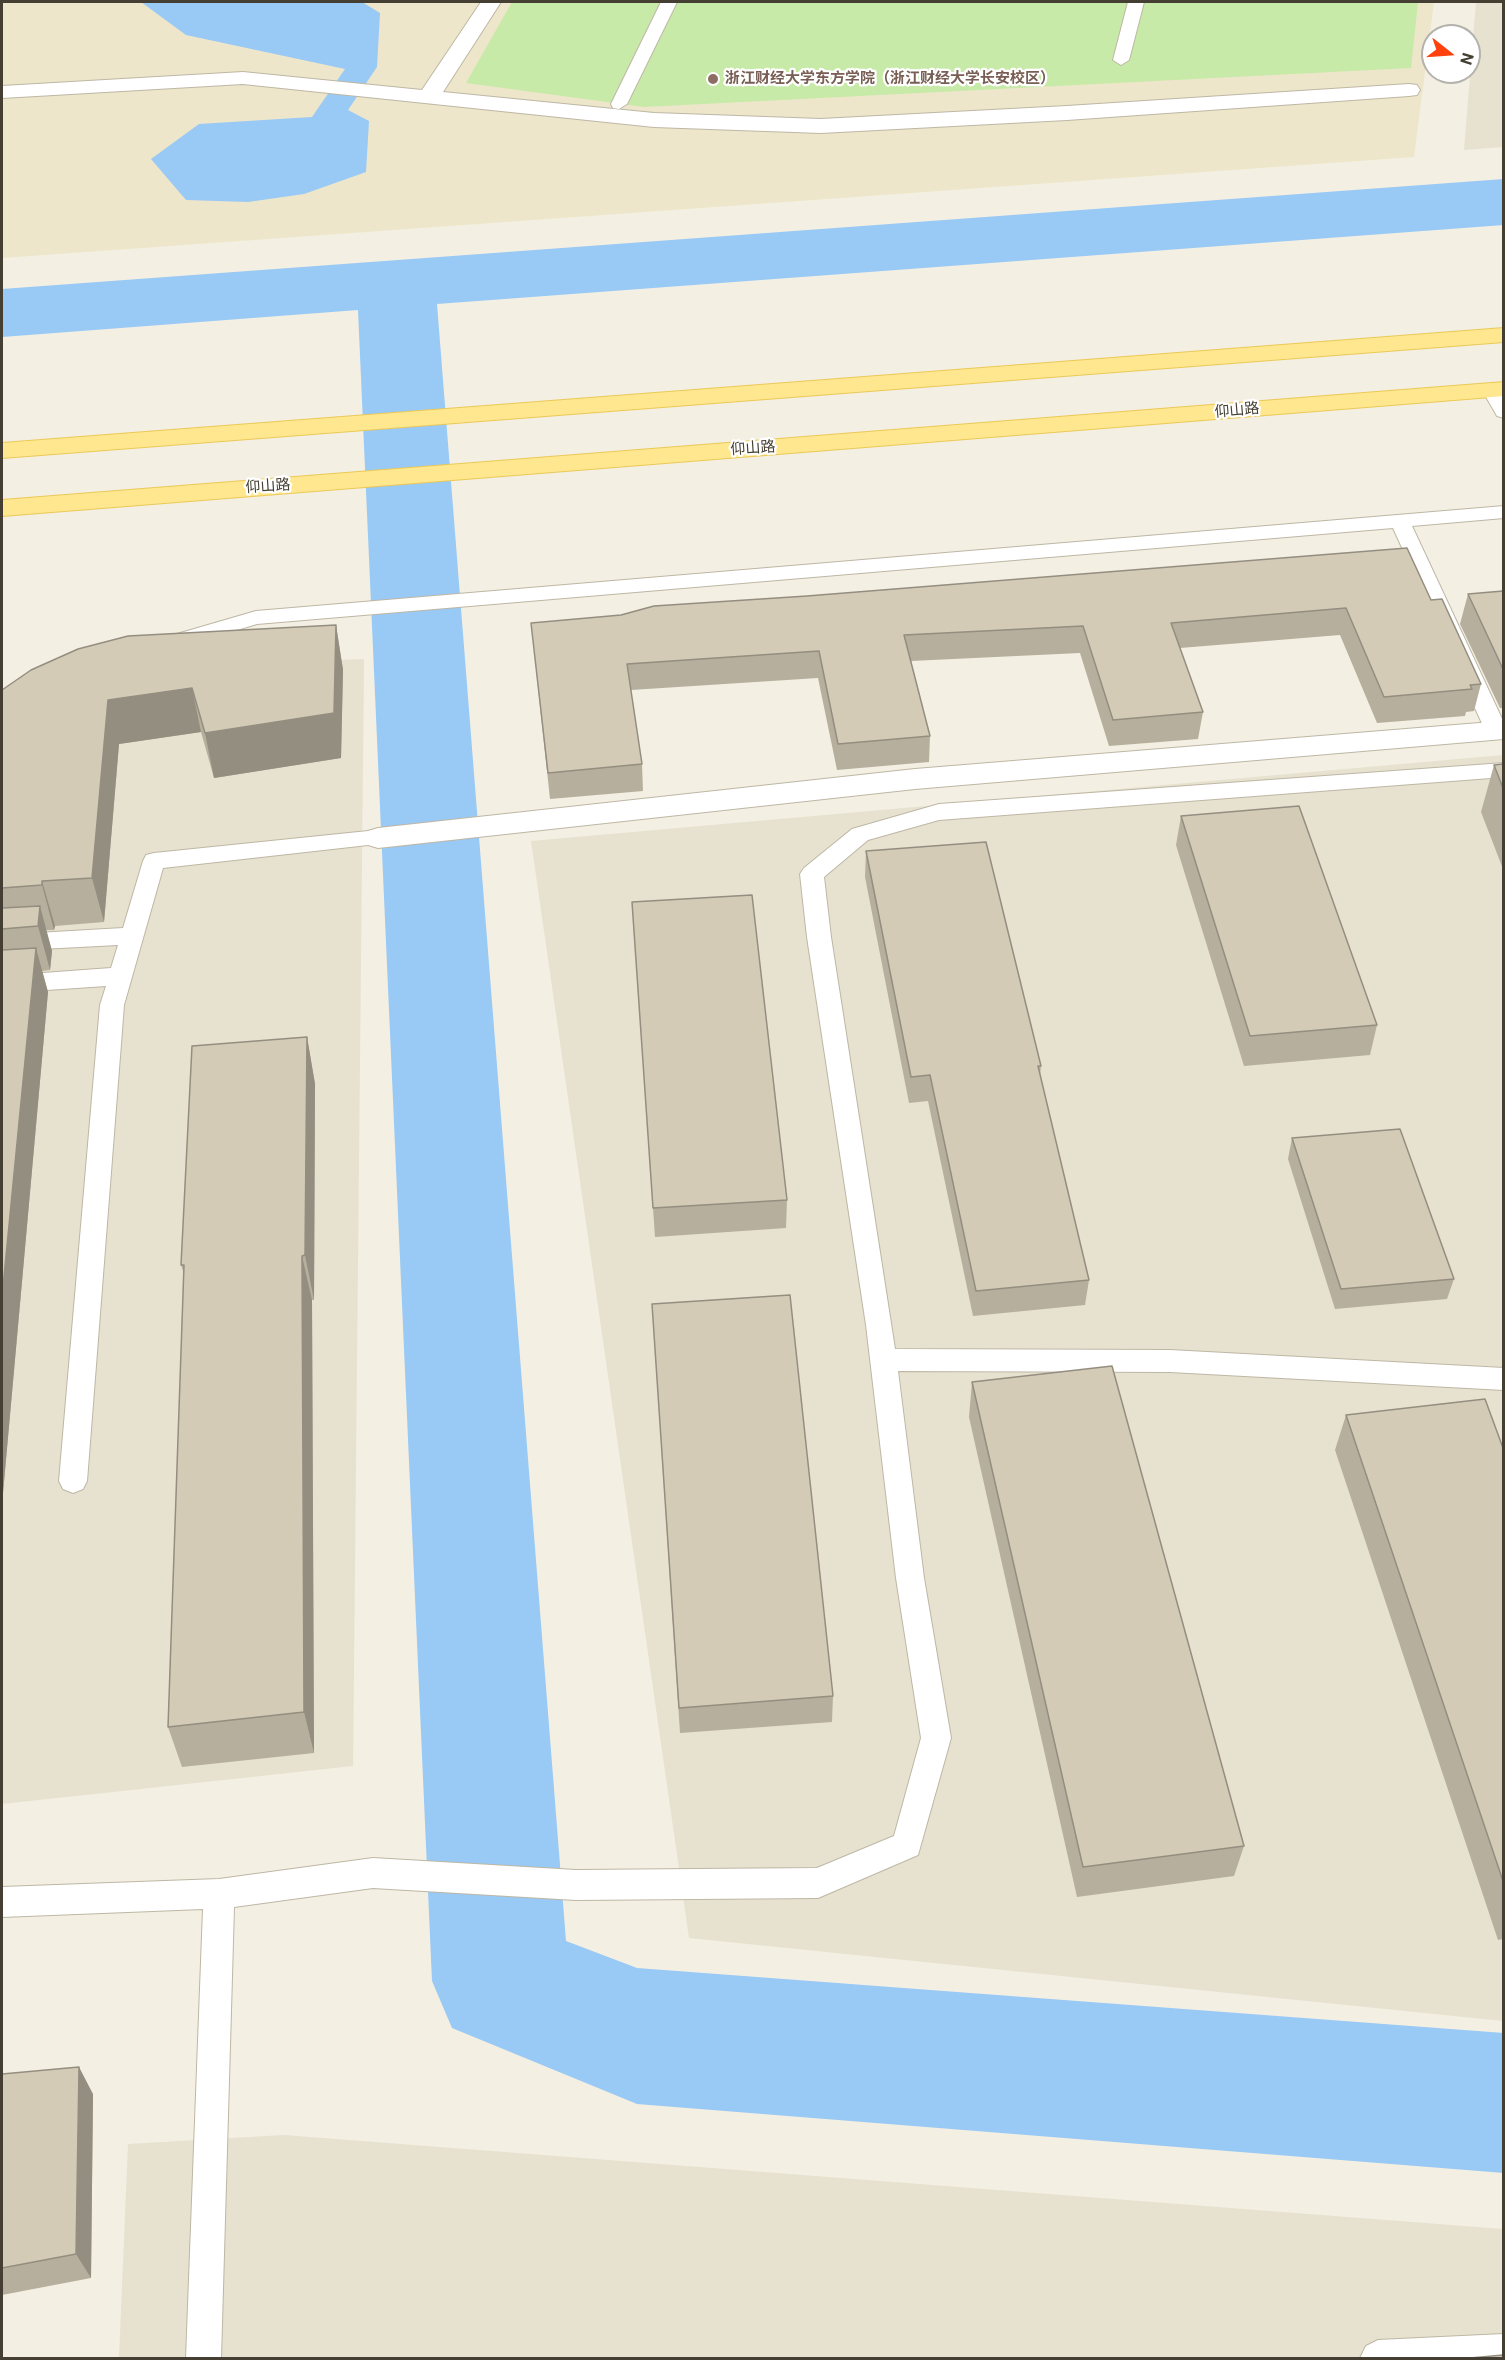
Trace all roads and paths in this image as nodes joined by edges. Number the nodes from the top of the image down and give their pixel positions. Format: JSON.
{"nodes":[{"id":1,"x":491,"y":2,"type":"edge"},
{"id":2,"x":669,"y":2,"type":"edge"},
{"id":3,"x":1136,"y":2,"type":"edge"},
{"id":4,"x":1121,"y":60,"type":"dead end"},
{"id":5,"x":1409,"y":90,"type":"dead end"},
{"id":6,"x":2,"y":92,"type":"edge"},
{"id":7,"x":429,"y":96,"type":"junction"},
{"id":8,"x":619,"y":104,"type":"dead end"},
{"id":9,"x":1503,"y":335,"type":"edge"},
{"id":10,"x":1498,"y":390,"type":"edge"},
{"id":11,"x":1503,"y":412,"type":"edge"},
{"id":12,"x":2,"y":451,"type":"edge"},
{"id":13,"x":2,"y":508,"type":"edge"},
{"id":14,"x":1503,"y":512,"type":"edge"},
{"id":15,"x":1400,"y":521,"type":"junction"},
{"id":16,"x":152,"y":647,"type":"edge"},
{"id":17,"x":1500,"y":730,"type":"edge"},
{"id":18,"x":1503,"y":770,"type":"edge"},
{"id":19,"x":378,"y":838,"type":"joint"},
{"id":20,"x":132,"y":936,"type":"junction"},
{"id":21,"x":2,"y":943,"type":"edge"},
{"id":22,"x":120,"y":976,"type":"junction"},
{"id":23,"x":2,"y":984,"type":"edge"},
{"id":24,"x":884,"y":1360,"type":"junction"},
{"id":25,"x":1503,"y":1379,"type":"edge"},
{"id":26,"x":73,"y":1481,"type":"dead end"},
{"id":27,"x":219,"y":1894,"type":"junction"},
{"id":28,"x":2,"y":1902,"type":"edge"},
{"id":29,"x":1503,"y":2351,"type":"edge"},
{"id":30,"x":203,"y":2358,"type":"edge"},
{"id":31,"x":1378,"y":2358,"type":"edge"}],
"edges":[{"from":1,"to":7,"type":"street"},
{"from":2,"to":8,"type":"lane"},
{"from":3,"to":4,"type":"lane"},
{"from":5,"to":7,"type":"street"},
{"from":6,"to":7,"type":"street"},
{"from":9,"to":12,"type":"main road"},
{"from":10,"to":11,"type":"lane"},
{"from":10,"to":13,"type":"main road","name":"仰山路"},
{"from":14,"to":15,"type":"lane"},
{"from":15,"to":16,"type":"lane"},
{"from":15,"to":17,"type":"lane"},
{"from":17,"to":19,"type":"street"},
{"from":18,"to":24,"type":"lane"},
{"from":19,"to":20,"type":"lane"},
{"from":20,"to":21,"type":"lane"},
{"from":20,"to":22,"type":"lane"},
{"from":22,"to":23,"type":"lane"},
{"from":22,"to":26,"type":"lane"},
{"from":24,"to":25,"type":"lane"},
{"from":24,"to":27,"type":"lane"},
{"from":27,"to":28,"type":"lane"},
{"from":27,"to":30,"type":"lane"},
{"from":29,"to":31,"type":"lane"}]}
